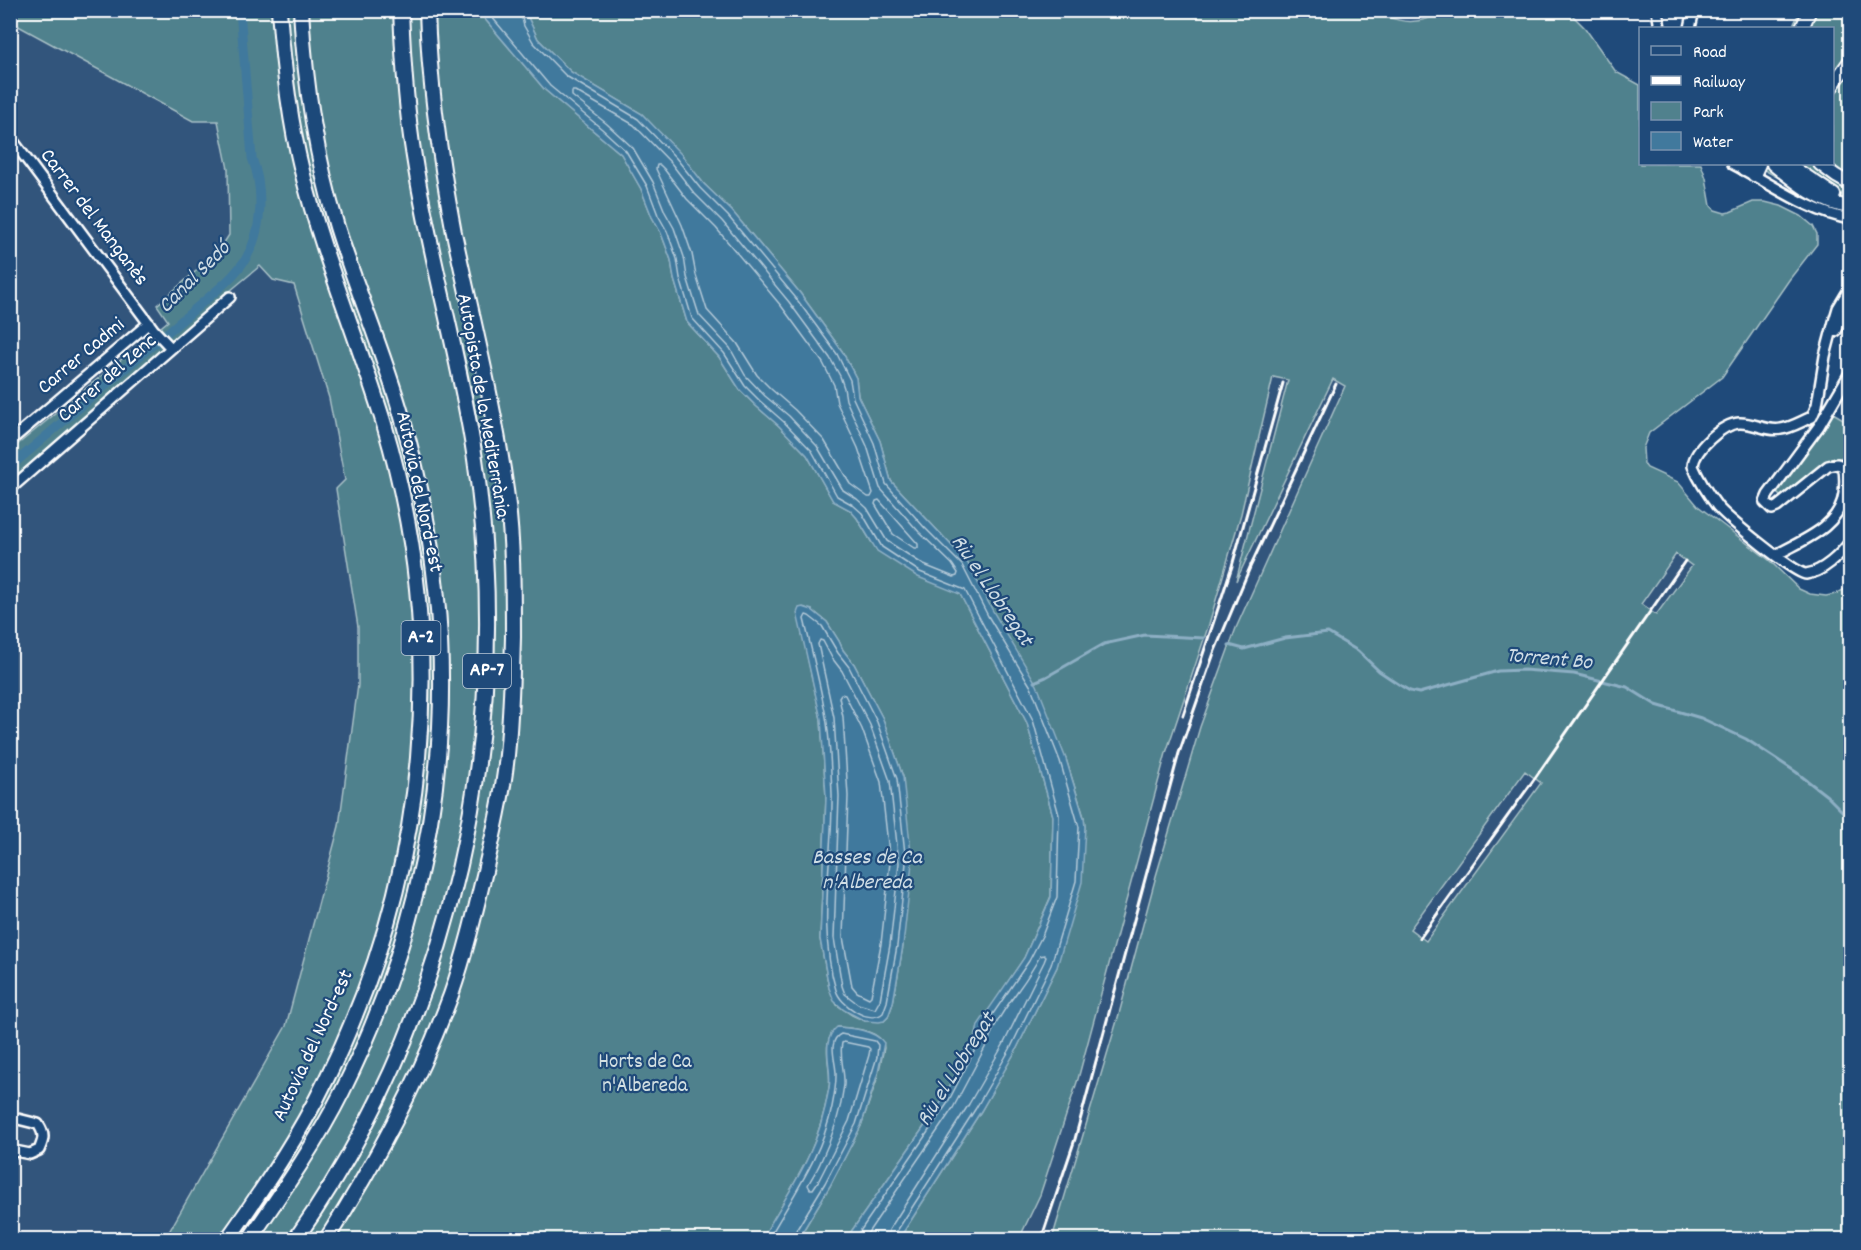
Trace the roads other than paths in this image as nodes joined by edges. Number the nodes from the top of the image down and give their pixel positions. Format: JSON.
{"nodes":[{"id":1,"x":279,"y":10,"type":"edge"},
{"id":2,"x":301,"y":10,"type":"edge"},
{"id":3,"x":401,"y":10,"type":"edge"},
{"id":4,"x":427,"y":10,"type":"edge"},
{"id":5,"x":1657,"y":10,"type":"edge"},
{"id":6,"x":1694,"y":10,"type":"edge"},
{"id":7,"x":1810,"y":10,"type":"edge"},
{"id":8,"x":1660,"y":27,"type":"edge"},
{"id":9,"x":1690,"y":27,"type":"edge"},
{"id":10,"x":1802,"y":27,"type":"edge"},
{"id":11,"x":1851,"y":61,"type":"edge"},
{"id":12,"x":1834,"y":85,"type":"edge"},
{"id":13,"x":10,"y":137,"type":"edge"},
{"id":14,"x":1774,"y":165,"type":"edge"},
{"id":15,"x":1788,"y":165,"type":"edge"},
{"id":16,"x":1821,"y":165,"type":"edge"},
{"id":17,"x":1748,"y":167,"type":"edge"},
{"id":18,"x":1851,"y":184,"type":"edge"},
{"id":19,"x":1851,"y":206,"type":"edge"},
{"id":20,"x":1851,"y":219,"type":"edge"},
{"id":21,"x":1851,"y":288,"type":"edge"},
{"id":22,"x":230,"y":297,"type":"dead end"},
{"id":23,"x":1851,"y":305,"type":"edge"},
{"id":24,"x":151,"y":326,"type":"junction"},
{"id":25,"x":169,"y":345,"type":"junction"},
{"id":26,"x":1828,"y":346,"type":"junction"},
{"id":27,"x":1851,"y":373,"type":"edge"},
{"id":28,"x":1812,"y":417,"type":"junction"},
{"id":29,"x":1819,"y":426,"type":"junction"},
{"id":30,"x":10,"y":441,"type":"edge"},
{"id":31,"x":10,"y":489,"type":"edge"},
{"id":32,"x":1851,"y":542,"type":"edge"},
{"id":33,"x":1776,"y":555,"type":"junction"},
{"id":34,"x":10,"y":1117,"type":"edge"},
{"id":35,"x":10,"y":1150,"type":"edge"},
{"id":36,"x":227,"y":1239,"type":"edge"},
{"id":37,"x":249,"y":1239,"type":"edge"},
{"id":38,"x":295,"y":1239,"type":"edge"},
{"id":39,"x":326,"y":1239,"type":"edge"}],
"edges":[{"from":1,"to":36,"type":"highway","name":"Autovia del Nord-est","number":"A-2"},
{"from":2,"to":37,"type":"highway","name":"Autovia del Nord-est","number":"A-2"},
{"from":3,"to":38,"type":"highway","name":"Autopista de la Mediterrània","number":"AP-7"},
{"from":4,"to":39,"type":"highway","name":"Autopista de la Mediterrània","number":"AP-7"},
{"from":5,"to":8,"type":"street"},
{"from":6,"to":9,"type":"street"},
{"from":7,"to":10,"type":"main road"},
{"from":11,"to":12,"type":"main road"},
{"from":13,"to":24,"type":"street","name":"Carrer del Manganès"},
{"from":14,"to":19,"type":"main road"},
{"from":15,"to":19,"type":"main road"},
{"from":16,"to":18,"type":"main road"},
{"from":17,"to":20,"type":"street"},
{"from":21,"to":26,"type":"street"},
{"from":22,"to":25,"type":"street","name":"Carrer del Zenc"},
{"from":23,"to":26,"type":"street"},
{"from":24,"to":25,"type":"street","name":"Carrer del Manganès"},
{"from":24,"to":30,"type":"street","name":"Carrer Cadmi"},
{"from":25,"to":31,"type":"street","name":"Carrer del Zenc"},
{"from":26,"to":28,"type":"street"},
{"from":27,"to":29,"type":"street"},
{"from":28,"to":29,"type":"street"},
{"from":28,"to":33,"type":"street"},
{"from":29,"to":33,"type":"street"},
{"from":32,"to":33,"type":"street"},
{"from":34,"to":35,"type":"street"}]}
